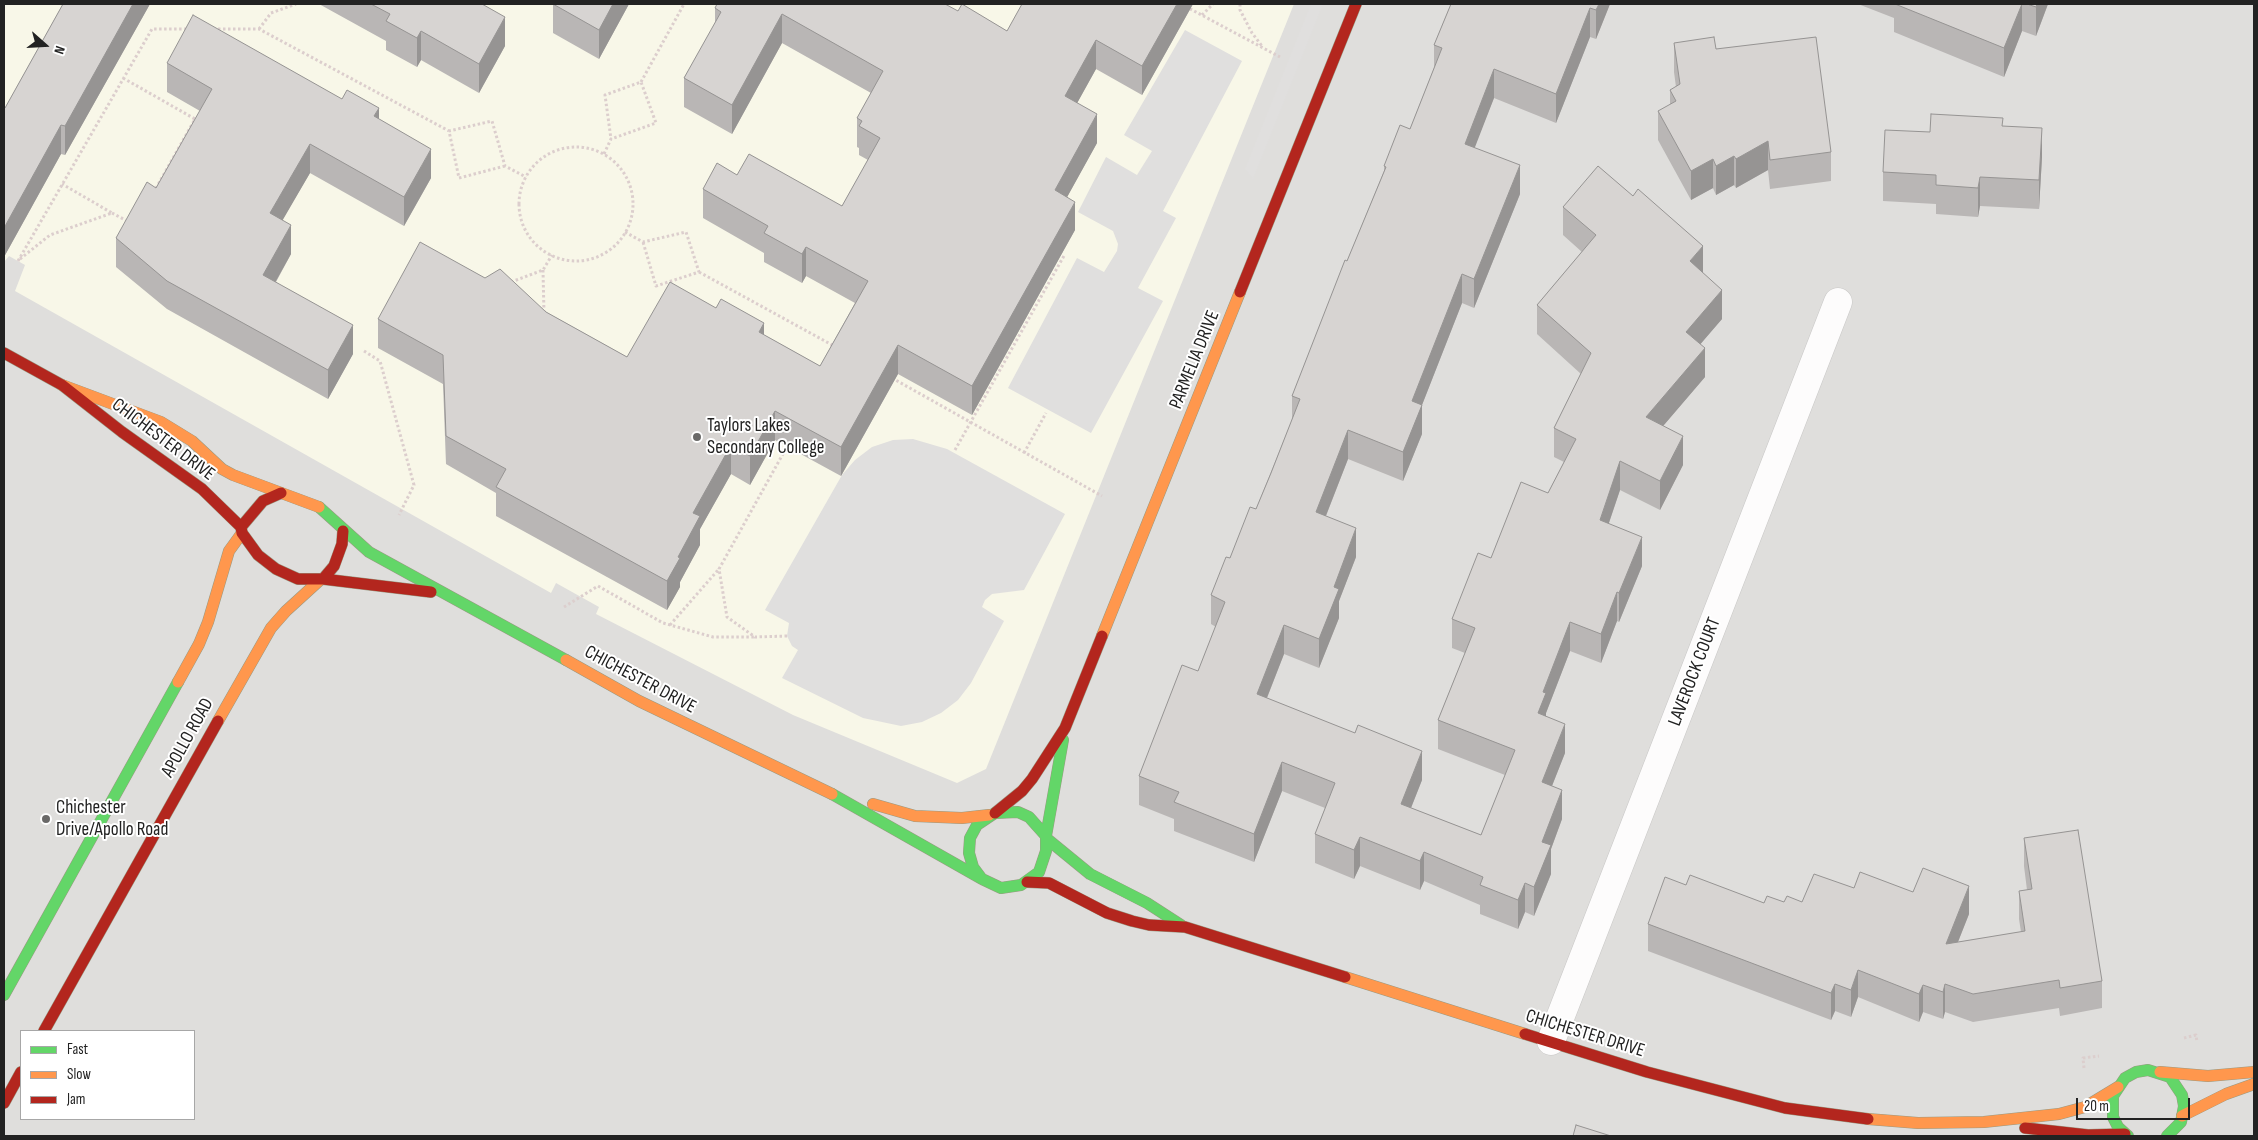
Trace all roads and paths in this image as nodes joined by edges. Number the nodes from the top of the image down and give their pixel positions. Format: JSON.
{"nodes":[{"id":1,"x":296,"y":4,"type":"edge"},
{"id":2,"x":684,"y":4,"type":"edge"},
{"id":3,"x":1181,"y":4,"type":"edge"},
{"id":4,"x":1213,"y":4,"type":"edge"},
{"id":5,"x":1240,"y":4,"type":"edge"},
{"id":6,"x":1356,"y":4,"type":"edge"},
{"id":7,"x":1202,"y":15,"type":"junction"},
{"id":8,"x":259,"y":28,"type":"junction"},
{"id":9,"x":191,"y":29,"type":"edge"},
{"id":10,"x":210,"y":29,"type":"edge"},
{"id":11,"x":1264,"y":49,"type":"junction"},
{"id":12,"x":1280,"y":58,"type":"dead end"},
{"id":13,"x":123,"y":78,"type":"junction"},
{"id":14,"x":641,"y":82,"type":"junction"},
{"id":15,"x":449,"y":132,"type":"junction"},
{"id":16,"x":612,"y":139,"type":"junction"},
{"id":17,"x":604,"y":154,"type":"junction"},
{"id":18,"x":504,"y":166,"type":"junction"},
{"id":19,"x":526,"y":177,"type":"junction"},
{"id":20,"x":62,"y":184,"type":"junction"},
{"id":21,"x":154,"y":193,"type":"edge"},
{"id":22,"x":112,"y":213,"type":"junction"},
{"id":23,"x":135,"y":226,"type":"edge"},
{"id":24,"x":625,"y":232,"type":"junction"},
{"id":25,"x":643,"y":242,"type":"junction"},
{"id":26,"x":1065,"y":254,"type":"dead end"},
{"id":27,"x":552,"y":255,"type":"junction"},
{"id":28,"x":543,"y":270,"type":"junction"},
{"id":29,"x":699,"y":272,"type":"junction"},
{"id":30,"x":502,"y":285,"type":"edge"},
{"id":31,"x":1838,"y":302,"type":"dead end"},
{"id":32,"x":544,"y":316,"type":"edge"},
{"id":33,"x":841,"y":350,"type":"edge"},
{"id":34,"x":364,"y":351,"type":"dead end"},
{"id":35,"x":4,"y":352,"type":"edge"},
{"id":36,"x":884,"y":374,"type":"edge"},
{"id":37,"x":62,"y":385,"type":"junction"},
{"id":38,"x":1046,"y":413,"type":"dead end"},
{"id":39,"x":970,"y":422,"type":"junction"},
{"id":40,"x":792,"y":437,"type":"edge"},
{"id":41,"x":955,"y":450,"type":"dead end"},
{"id":42,"x":1024,"y":453,"type":"junction"},
{"id":43,"x":281,"y":493,"type":"junction"},
{"id":44,"x":1102,"y":496,"type":"dead end"},
{"id":45,"x":399,"y":515,"type":"dead end"},
{"id":46,"x":242,"y":530,"type":"junction"},
{"id":47,"x":343,"y":531,"type":"junction"},
{"id":48,"x":719,"y":569,"type":"junction"},
{"id":49,"x":321,"y":579,"type":"junction"},
{"id":50,"x":448,"y":595,"type":"junction"},
{"id":51,"x":564,"y":607,"type":"dead end"},
{"id":52,"x":670,"y":625,"type":"junction"},
{"id":53,"x":787,"y":636,"type":"dead end"},
{"id":54,"x":755,"y":637,"type":"junction"},
{"id":55,"x":1065,"y":728,"type":"junction"},
{"id":56,"x":821,"y":788,"type":"junction"},
{"id":57,"x":992,"y":814,"type":"junction"},
{"id":58,"x":1046,"y":837,"type":"junction"},
{"id":59,"x":982,"y":879,"type":"junction"},
{"id":60,"x":1027,"y":882,"type":"junction"},
{"id":61,"x":1185,"y":927,"type":"junction"},
{"id":62,"x":4,"y":995,"type":"edge"},
{"id":63,"x":45,"y":1030,"type":"edge"},
{"id":64,"x":1551,"y":1042,"type":"junction"},
{"id":65,"x":2160,"y":1072,"type":"junction"},
{"id":66,"x":2254,"y":1072,"type":"edge"},
{"id":67,"x":20,"y":1074,"type":"edge"},
{"id":68,"x":2254,"y":1084,"type":"edge"},
{"id":69,"x":2118,"y":1087,"type":"junction"},
{"id":70,"x":4,"y":1103,"type":"edge"},
{"id":71,"x":1984,"y":1122,"type":"junction"},
{"id":72,"x":2177,"y":1128,"type":"edge"},
{"id":73,"x":2126,"y":1135,"type":"edge"}],
"edges":[{"from":1,"to":8,"type":"path"},
{"from":2,"to":14,"type":"path"},
{"from":3,"to":7,"type":"path"},
{"from":4,"to":7,"type":"path"},
{"from":5,"to":11,"type":"path"},
{"from":6,"to":55,"type":"street","name":"PARMELIA DRIVE"},
{"from":7,"to":11,"type":"path"},
{"from":8,"to":10,"type":"path"},
{"from":8,"to":15,"type":"path"},
{"from":9,"to":13,"type":"path"},
{"from":11,"to":12,"type":"path"},
{"from":13,"to":20,"type":"path"},
{"from":13,"to":21,"type":"path"},
{"from":14,"to":16,"type":"path"},
{"from":14,"to":16,"type":"path"},
{"from":15,"to":18,"type":"path"},
{"from":15,"to":18,"type":"path"},
{"from":16,"to":17,"type":"path"},
{"from":17,"to":19,"type":"path"},
{"from":17,"to":24,"type":"path"},
{"from":18,"to":19,"type":"path"},
{"from":19,"to":27,"type":"path"},
{"from":20,"to":22,"type":"path"},
{"from":20,"to":22,"type":"path"},
{"from":22,"to":23,"type":"path"},
{"from":24,"to":25,"type":"path"},
{"from":24,"to":27,"type":"path"},
{"from":25,"to":29,"type":"path"},
{"from":25,"to":29,"type":"path"},
{"from":26,"to":39,"type":"path"},
{"from":27,"to":28,"type":"path"},
{"from":28,"to":30,"type":"path"},
{"from":28,"to":32,"type":"path"},
{"from":29,"to":33,"type":"path"},
{"from":31,"to":64,"type":"street","name":"LAVEROCK COURT"},
{"from":34,"to":45,"type":"path"},
{"from":35,"to":37,"type":"street","name":"CHICHESTER DRIVE"},
{"from":36,"to":39,"type":"path"},
{"from":37,"to":43,"type":"street","name":"CHICHESTER DRIVE"},
{"from":37,"to":46,"type":"street","name":"CHICHESTER DRIVE"},
{"from":38,"to":42,"type":"path"},
{"from":39,"to":41,"type":"path"},
{"from":39,"to":42,"type":"path"},
{"from":40,"to":48,"type":"path"},
{"from":42,"to":44,"type":"path"},
{"from":43,"to":46,"type":"street"},
{"from":43,"to":47,"type":"street"},
{"from":46,"to":49,"type":"street"},
{"from":46,"to":62,"type":"street","name":"APOLLO ROAD"},
{"from":47,"to":49,"type":"street"},
{"from":47,"to":50,"type":"street","name":"CHICHESTER DRIVE"},
{"from":48,"to":52,"type":"path"},
{"from":48,"to":54,"type":"path"},
{"from":49,"to":50,"type":"street","name":"CHICHESTER DRIVE"},
{"from":49,"to":63,"type":"street","name":"APOLLO ROAD"},
{"from":50,"to":56,"type":"street","name":"CHICHESTER DRIVE"},
{"from":51,"to":52,"type":"path"},
{"from":52,"to":54,"type":"path"},
{"from":53,"to":54,"type":"path"},
{"from":55,"to":57,"type":"street","name":"PARMELIA DRIVE"},
{"from":55,"to":58,"type":"street","name":"PARMELIA DRIVE"},
{"from":56,"to":57,"type":"street","name":"CHICHESTER DRIVE"},
{"from":56,"to":59,"type":"street","name":"CHICHESTER DRIVE"},
{"from":57,"to":58,"type":"street"},
{"from":57,"to":59,"type":"street"},
{"from":58,"to":60,"type":"street"},
{"from":58,"to":61,"type":"street","name":"CHICHESTER DRIVE"},
{"from":59,"to":60,"type":"street"},
{"from":60,"to":61,"type":"street","name":"CHICHESTER DRIVE"},
{"from":61,"to":64,"type":"street","name":"CHICHESTER DRIVE"},
{"from":64,"to":71,"type":"street","name":"CHICHESTER DRIVE"},
{"from":65,"to":66,"type":"street"},
{"from":65,"to":69,"type":"street","name":"CHICHESTER DRIVE"},
{"from":65,"to":72,"type":"street"},
{"from":67,"to":70,"type":"street"},
{"from":68,"to":72,"type":"street"},
{"from":69,"to":71,"type":"street","name":"CHICHESTER DRIVE"},
{"from":69,"to":73,"type":"street"},
{"from":71,"to":73,"type":"street","name":"CHICHESTER DRIVE"}]}
